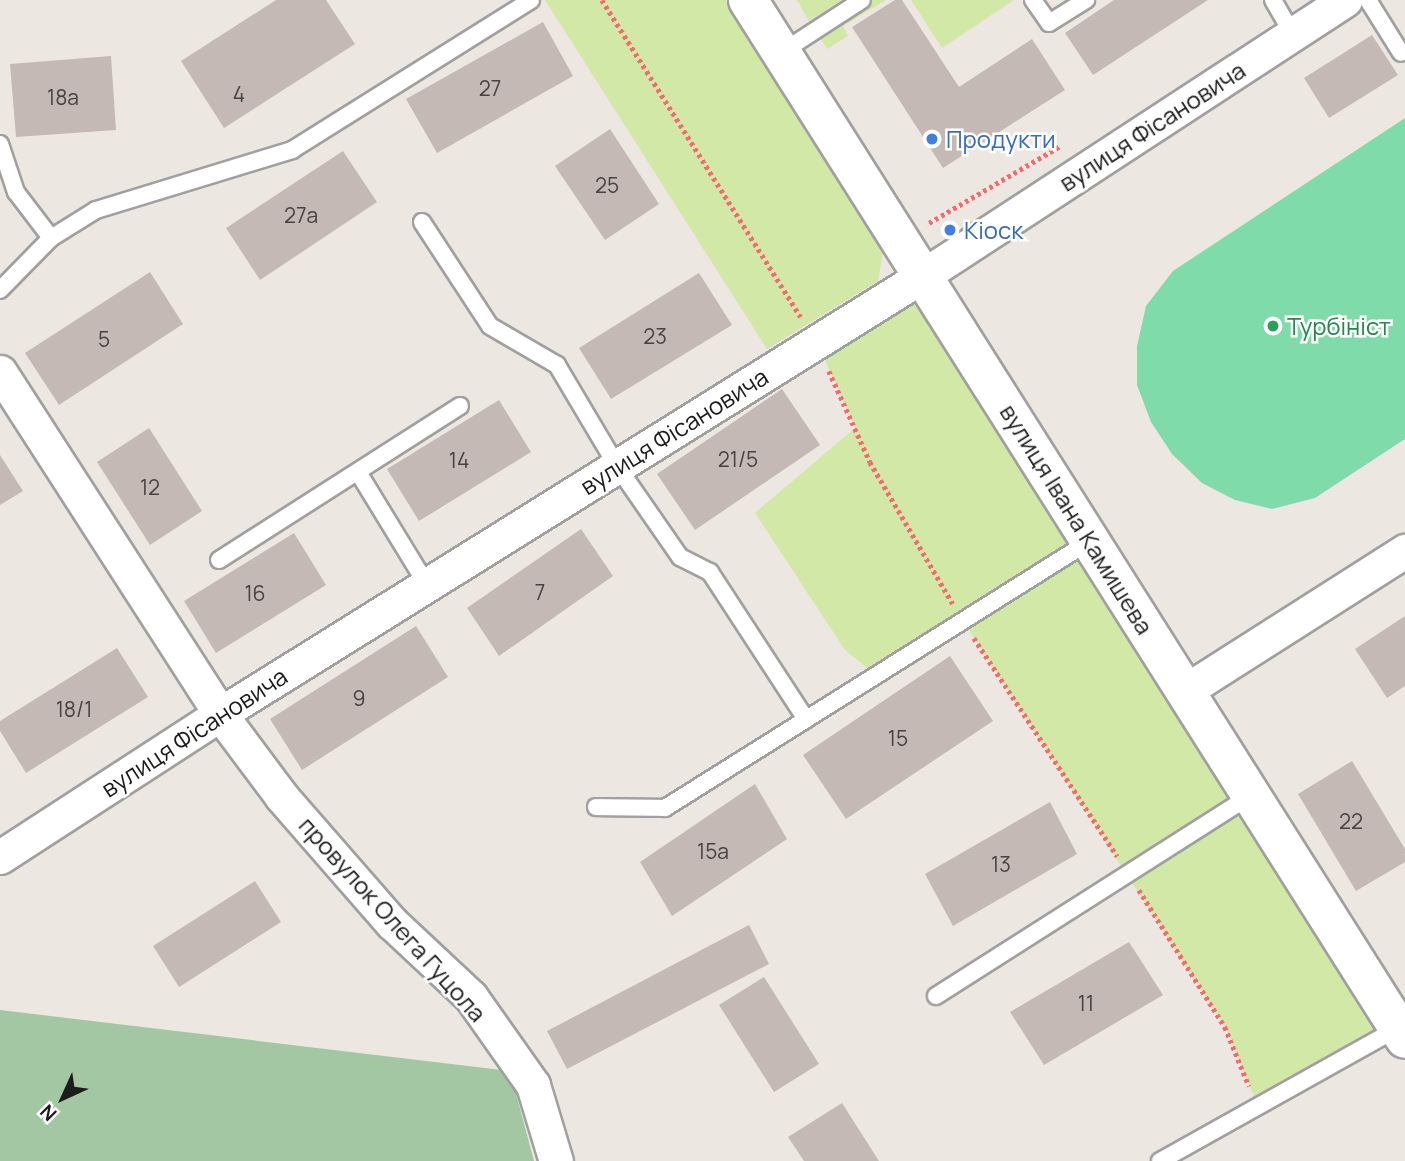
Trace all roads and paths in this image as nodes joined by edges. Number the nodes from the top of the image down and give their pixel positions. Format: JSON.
{"nodes":[{"id":1,"x":531,"y":0,"type":"edge"},
{"id":2,"x":602,"y":0,"type":"edge"},
{"id":3,"x":748,"y":0,"type":"edge"},
{"id":4,"x":862,"y":0,"type":"edge"},
{"id":5,"x":1033,"y":0,"type":"edge"},
{"id":6,"x":1086,"y":0,"type":"edge"},
{"id":7,"x":1273,"y":0,"type":"edge"},
{"id":8,"x":1345,"y":0,"type":"edge"},
{"id":9,"x":1368,"y":0,"type":"edge"},
{"id":10,"x":1293,"y":34,"type":"junction"},
{"id":11,"x":782,"y":52,"type":"junction"},
{"id":12,"x":1401,"y":53,"type":"dead end"},
{"id":13,"x":0,"y":144,"type":"edge"},
{"id":14,"x":422,"y":222,"type":"dead end"},
{"id":15,"x":51,"y":238,"type":"junction"},
{"id":16,"x":924,"y":275,"type":"junction"},
{"id":17,"x":0,"y":290,"type":"edge"},
{"id":18,"x":816,"y":342,"type":"junction"},
{"id":19,"x":0,"y":372,"type":"edge"},
{"id":20,"x":460,"y":406,"type":"dead end"},
{"id":21,"x":617,"y":466,"type":"junction"},
{"id":22,"x":358,"y":472,"type":"junction"},
{"id":23,"x":1090,"y":541,"type":"junction"},
{"id":24,"x":1405,"y":551,"type":"edge"},
{"id":25,"x":219,"y":560,"type":"dead end"},
{"id":26,"x":427,"y":585,"type":"junction"},
{"id":27,"x":963,"y":621,"type":"junction"},
{"id":28,"x":1185,"y":691,"type":"junction"},
{"id":29,"x":220,"y":713,"type":"junction"},
{"id":30,"x":806,"y":719,"type":"junction"},
{"id":31,"x":1251,"y":796,"type":"junction"},
{"id":32,"x":596,"y":807,"type":"dead end"},
{"id":33,"x":0,"y":858,"type":"edge"},
{"id":34,"x":1129,"y":873,"type":"junction"},
{"id":35,"x":936,"y":996,"type":"dead end"},
{"id":36,"x":1401,"y":1034,"type":"edge"},
{"id":37,"x":1258,"y":1106,"type":"junction"},
{"id":38,"x":556,"y":1161,"type":"edge"},
{"id":39,"x":1160,"y":1161,"type":"edge"}],
"edges":[{"from":1,"to":15,"type":"lane"},
{"from":2,"to":18,"type":"path"},
{"from":3,"to":11,"type":"street","name":"вулиця Івана Камишева"},
{"from":4,"to":11,"type":"lane"},
{"from":5,"to":6,"type":"lane"},
{"from":7,"to":10,"type":"lane"},
{"from":8,"to":10,"type":"street","name":"вулиця Фісановича"},
{"from":9,"to":12,"type":"lane"},
{"from":10,"to":16,"type":"street","name":"вулиця Фісановича"},
{"from":11,"to":16,"type":"street","name":"вулиця Івана Камишева"},
{"from":13,"to":15,"type":"lane"},
{"from":14,"to":21,"type":"lane"},
{"from":15,"to":17,"type":"lane"},
{"from":16,"to":18,"type":"street","name":"вулиця Фісановича"},
{"from":16,"to":23,"type":"street","name":"вулиця Івана Камишева"},
{"from":18,"to":21,"type":"street","name":"вулиця Фісановича"},
{"from":18,"to":27,"type":"path"},
{"from":19,"to":29,"type":"street","name":"провулок Олега Гуцола"},
{"from":20,"to":22,"type":"lane"},
{"from":21,"to":26,"type":"street","name":"вулиця Фісановича"},
{"from":21,"to":30,"type":"lane"},
{"from":22,"to":25,"type":"lane"},
{"from":22,"to":26,"type":"lane"},
{"from":23,"to":27,"type":"lane"},
{"from":23,"to":28,"type":"street","name":"вулиця Івана Камишева"},
{"from":24,"to":28,"type":"street"},
{"from":26,"to":29,"type":"street","name":"вулиця Фісановича"},
{"from":27,"to":30,"type":"lane"},
{"from":27,"to":34,"type":"path"},
{"from":28,"to":31,"type":"street","name":"вулиця Івана Камишева"},
{"from":29,"to":33,"type":"street","name":"вулиця Фісановича"},
{"from":29,"to":38,"type":"street","name":"провулок Олега Гуцола"},
{"from":30,"to":32,"type":"lane"},
{"from":31,"to":34,"type":"lane"},
{"from":31,"to":36,"type":"street","name":"вулиця Івана Камишева"},
{"from":34,"to":35,"type":"lane"},
{"from":34,"to":37,"type":"path"},
{"from":36,"to":37,"type":"lane"},
{"from":37,"to":39,"type":"lane"}]}
